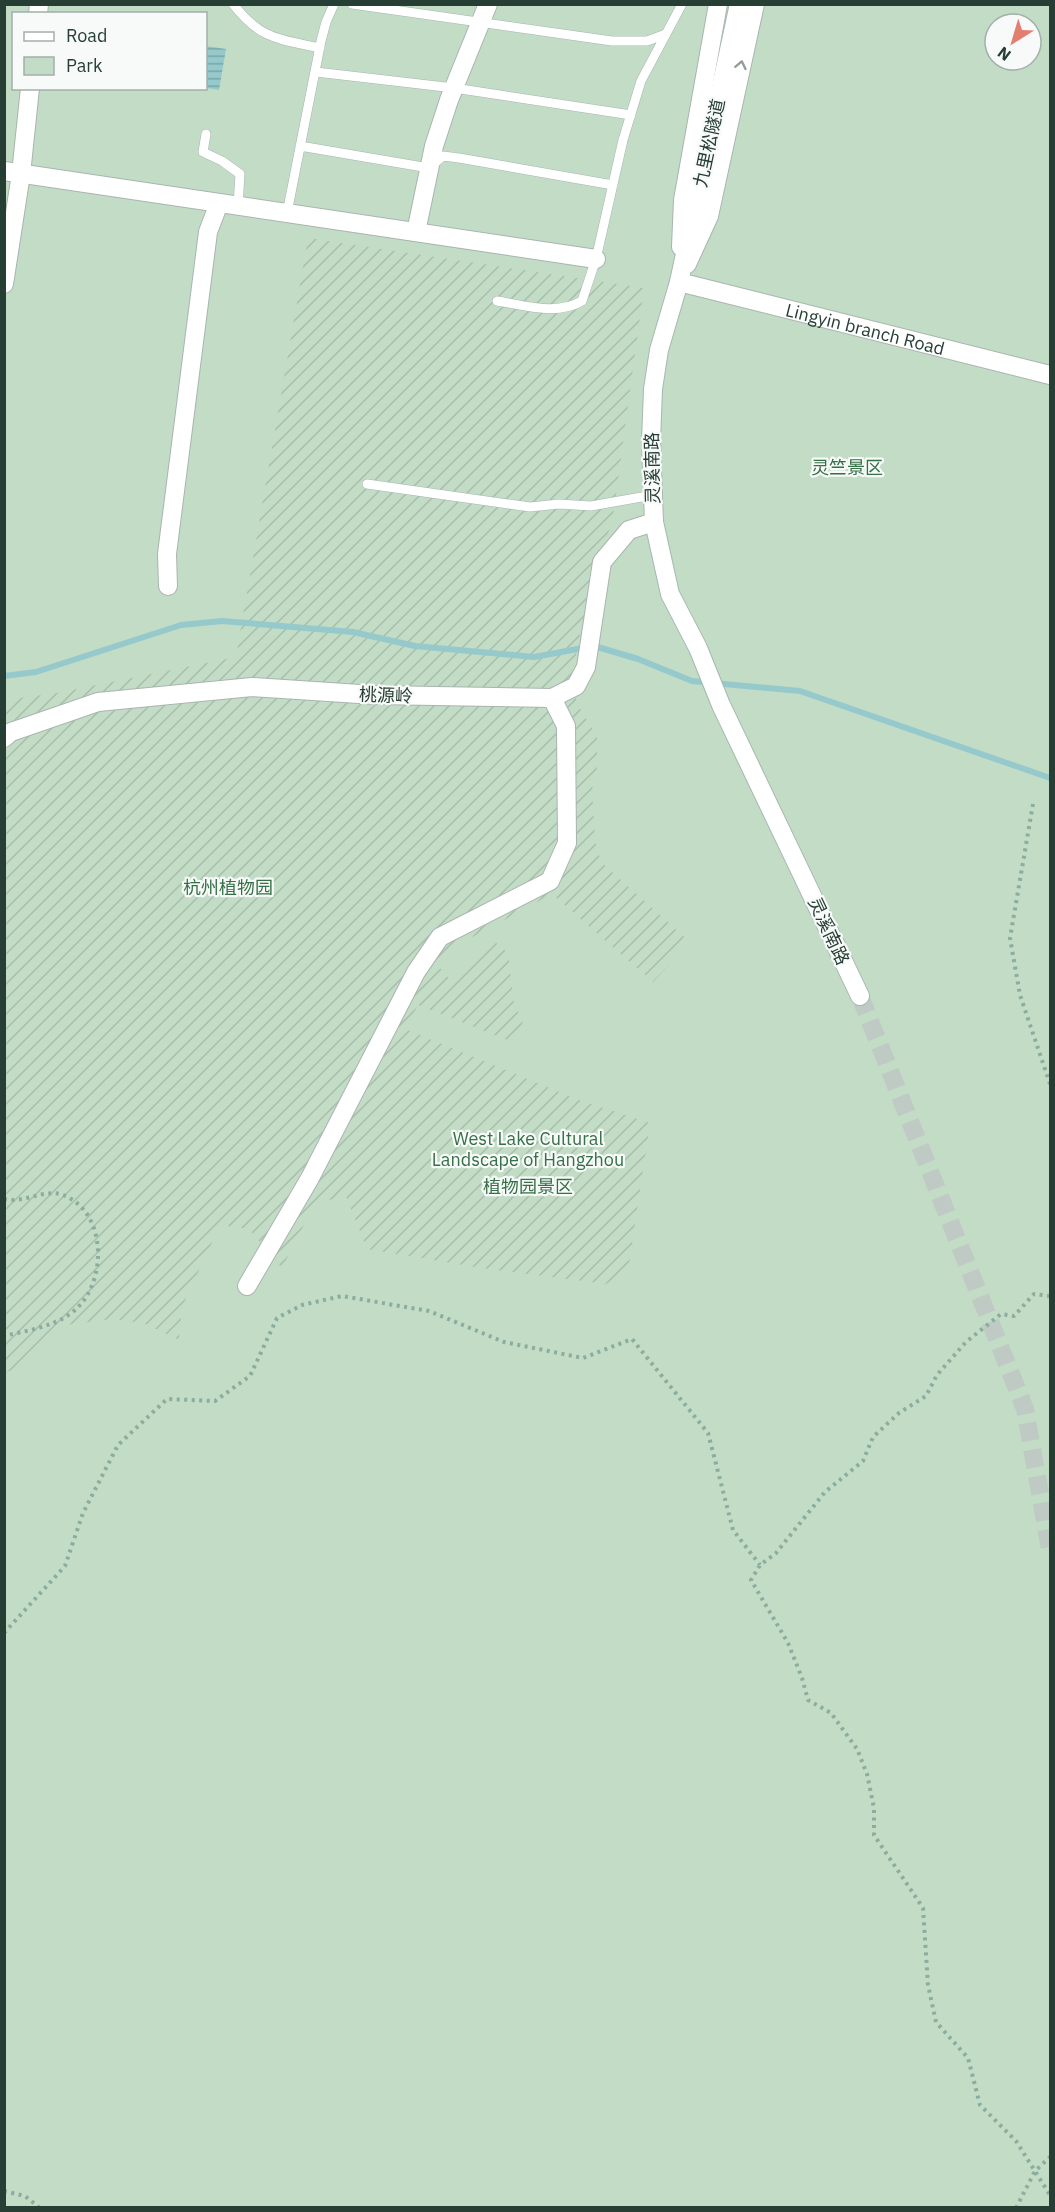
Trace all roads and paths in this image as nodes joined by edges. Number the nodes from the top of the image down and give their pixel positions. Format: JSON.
{"nodes":[{"id":1,"x":233,"y":4,"type":"edge"},
{"id":2,"x":334,"y":4,"type":"edge"},
{"id":3,"x":352,"y":4,"type":"edge"},
{"id":4,"x":682,"y":4,"type":"edge"},
{"id":5,"x":718,"y":4,"type":"edge"},
{"id":6,"x":739,"y":4,"type":"edge"},
{"id":7,"x":755,"y":4,"type":"edge"},
{"id":8,"x":485,"y":13,"type":"edge"},
{"id":9,"x":666,"y":34,"type":"junction"},
{"id":10,"x":320,"y":48,"type":"junction"},
{"id":11,"x":316,"y":72,"type":"junction"},
{"id":12,"x":454,"y":88,"type":"junction"},
{"id":13,"x":30,"y":90,"type":"edge"},
{"id":14,"x":631,"y":115,"type":"junction"},
{"id":15,"x":206,"y":134,"type":"dead end"},
{"id":16,"x":300,"y":146,"type":"junction"},
{"id":17,"x":429,"y":168,"type":"junction"},
{"id":18,"x":13,"y":173,"type":"edge"},
{"id":19,"x":613,"y":185,"type":"junction"},
{"id":20,"x":219,"y":203,"type":"junction"},
{"id":21,"x":238,"y":206,"type":"junction"},
{"id":22,"x":287,"y":213,"type":"junction"},
{"id":23,"x":416,"y":232,"type":"junction"},
{"id":24,"x":596,"y":259,"type":"junction"},
{"id":25,"x":679,"y":282,"type":"junction"},
{"id":26,"x":4,"y":284,"type":"edge"},
{"id":27,"x":497,"y":301,"type":"dead end"},
{"id":28,"x":1050,"y":375,"type":"edge"},
{"id":29,"x":367,"y":484,"type":"dead end"},
{"id":30,"x":653,"y":495,"type":"junction"},
{"id":31,"x":654,"y":522,"type":"junction"},
{"id":32,"x":168,"y":586,"type":"dead end"},
{"id":33,"x":552,"y":698,"type":"junction"},
{"id":34,"x":4,"y":738,"type":"edge"},
{"id":35,"x":1033,"y":804,"type":"dead end"},
{"id":36,"x":860,"y":996,"type":"tunnel mouth"},
{"id":37,"x":1050,"y":1084,"type":"edge"},
{"id":38,"x":4,"y":1199,"type":"edge"},
{"id":39,"x":247,"y":1286,"type":"dead end"},
{"id":40,"x":1050,"y":1296,"type":"edge"},
{"id":41,"x":4,"y":1336,"type":"edge"},
{"id":42,"x":760,"y":1565,"type":"junction"},
{"id":43,"x":4,"y":1633,"type":"edge"},
{"id":44,"x":1050,"y":2157,"type":"edge"},
{"id":45,"x":1035,"y":2171,"type":"junction"},
{"id":46,"x":4,"y":2192,"type":"edge"},
{"id":47,"x":1050,"y":2195,"type":"edge"},
{"id":48,"x":40,"y":2208,"type":"edge"},
{"id":49,"x":1016,"y":2208,"type":"edge"}],
"edges":[{"from":1,"to":10,"type":"lane"},
{"from":2,"to":10,"type":"lane"},
{"from":3,"to":8,"type":"lane"},
{"from":4,"to":9,"type":"lane"},
{"from":5,"to":25,"type":"street"},
{"from":6,"to":25,"type":"street","name":"九里松隧道"},
{"from":25,"to":7,"type":"street","one_way":true},
{"from":8,"to":9,"type":"lane"},
{"from":8,"to":12,"type":"street"},
{"from":9,"to":14,"type":"lane"},
{"from":10,"to":11,"type":"lane"},
{"from":11,"to":12,"type":"lane"},
{"from":11,"to":16,"type":"lane"},
{"from":12,"to":14,"type":"lane"},
{"from":12,"to":17,"type":"street"},
{"from":13,"to":18,"type":"street"},
{"from":14,"to":19,"type":"lane"},
{"from":15,"to":21,"type":"lane"},
{"from":16,"to":17,"type":"lane"},
{"from":16,"to":22,"type":"lane"},
{"from":17,"to":19,"type":"lane"},
{"from":17,"to":23,"type":"street"},
{"from":18,"to":20,"type":"street"},
{"from":18,"to":26,"type":"street"},
{"from":19,"to":24,"type":"lane"},
{"from":20,"to":21,"type":"street"},
{"from":20,"to":32,"type":"street"},
{"from":21,"to":22,"type":"street"},
{"from":22,"to":23,"type":"street"},
{"from":23,"to":24,"type":"street"},
{"from":24,"to":27,"type":"lane"},
{"from":25,"to":28,"type":"street","name":"Lingyin branch Road"},
{"from":25,"to":30,"type":"street","name":"灵溪南路"},
{"from":29,"to":30,"type":"lane"},
{"from":30,"to":31,"type":"street","name":"灵溪南路"},
{"from":31,"to":33,"type":"street"},
{"from":31,"to":36,"type":"street","name":"灵溪南路"},
{"from":33,"to":34,"type":"street","name":"桃源岭"},
{"from":33,"to":39,"type":"street"},
{"from":35,"to":37,"type":"path"},
{"from":38,"to":41,"type":"path"},
{"from":40,"to":42,"type":"path"},
{"from":42,"to":43,"type":"path"},
{"from":42,"to":45,"type":"path"},
{"from":44,"to":45,"type":"path"},
{"from":45,"to":47,"type":"path"},
{"from":45,"to":49,"type":"path"},
{"from":46,"to":48,"type":"path"}]}
